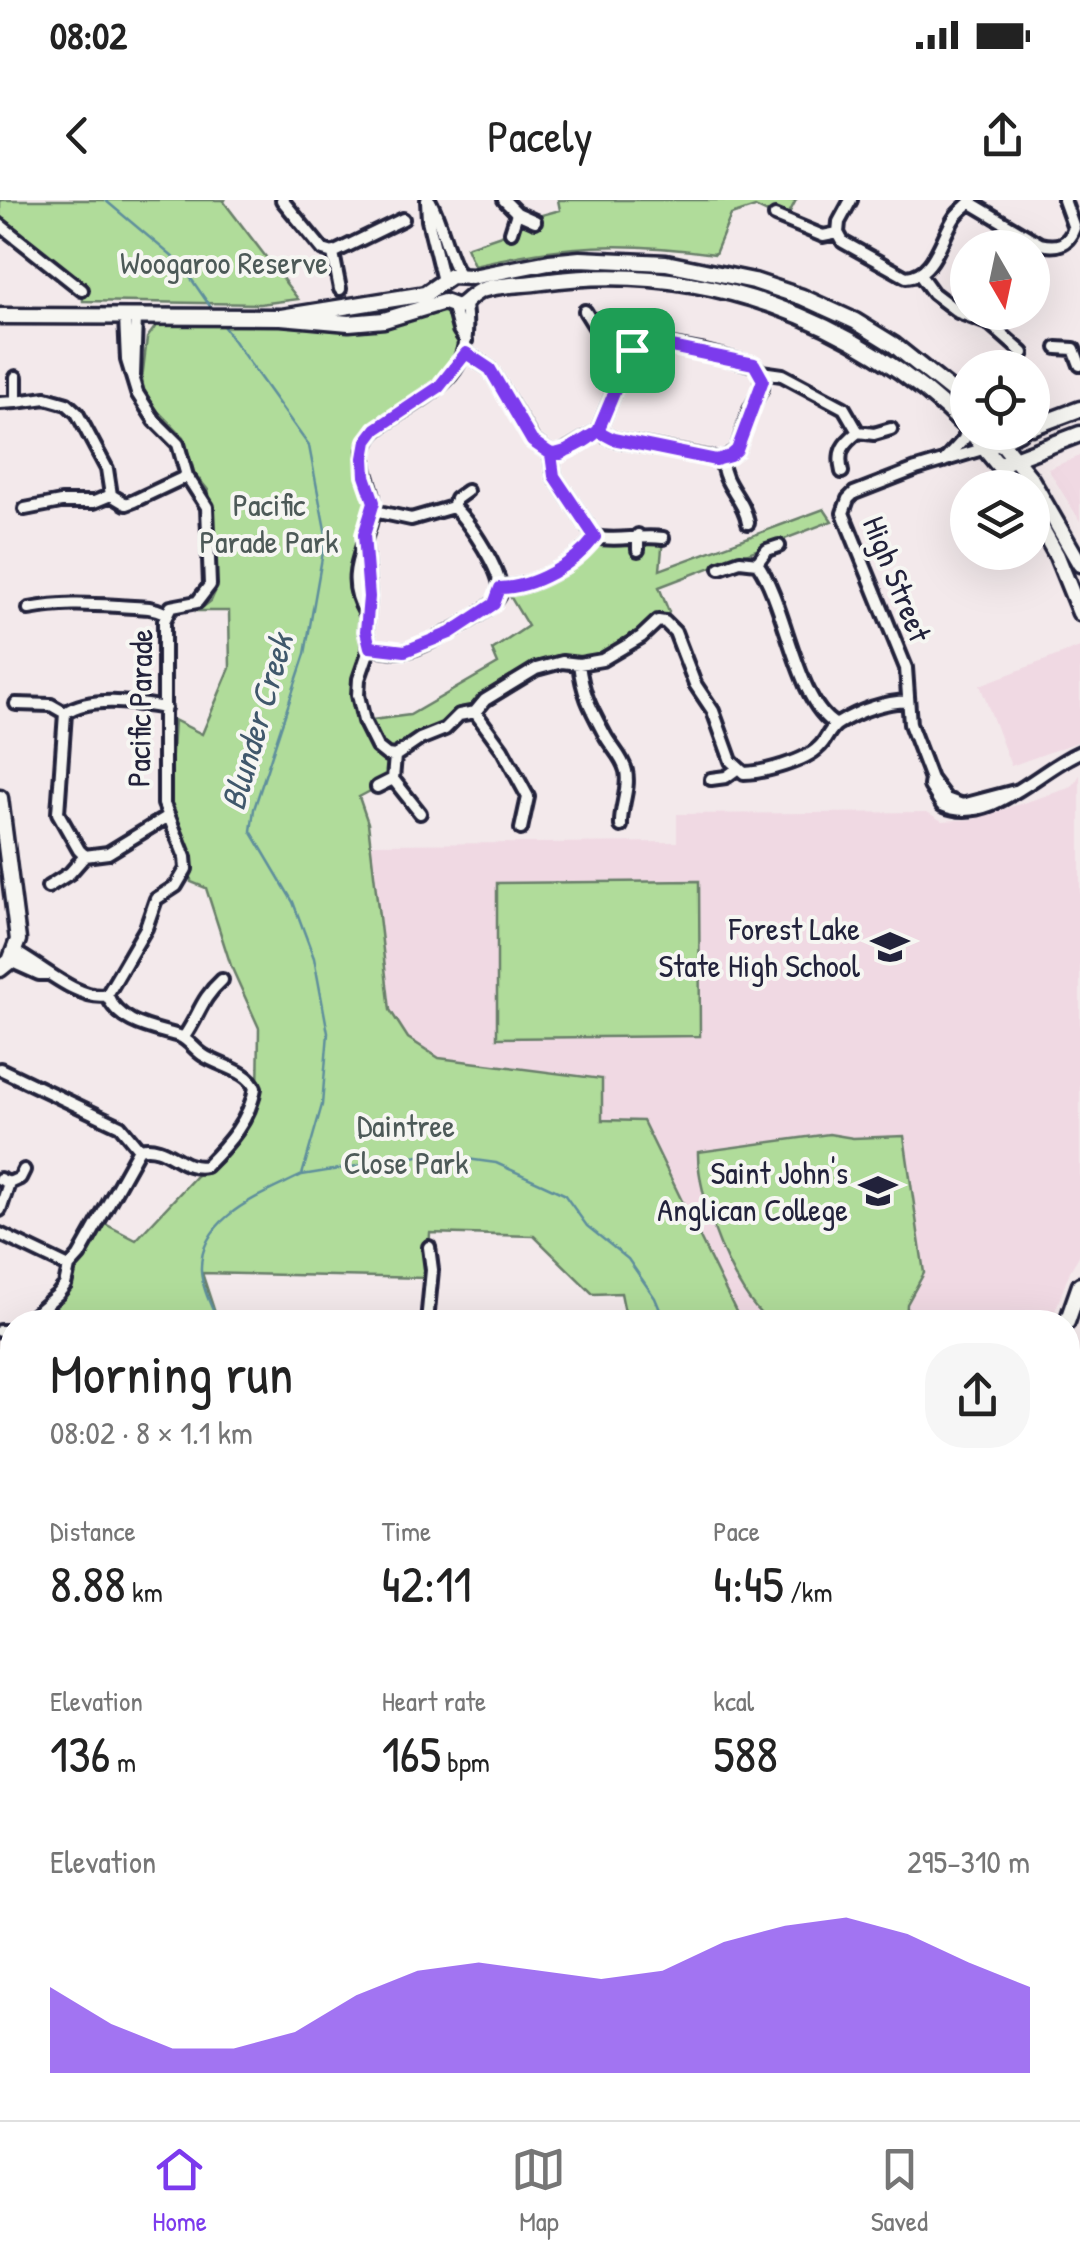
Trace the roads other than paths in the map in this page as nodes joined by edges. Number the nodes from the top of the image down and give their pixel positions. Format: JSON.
{"nodes":[{"id":1,"x":282,"y":200,"type":"edge"},
{"id":2,"x":428,"y":200,"type":"edge"},
{"id":3,"x":504,"y":200,"type":"edge"},
{"id":4,"x":851,"y":200,"type":"edge"},
{"id":5,"x":1064,"y":200,"type":"edge"},
{"id":6,"x":972,"y":201,"type":"edge"},
{"id":7,"x":517,"y":213,"type":"junction"},
{"id":8,"x":775,"y":216,"type":"dead end"},
{"id":9,"x":403,"y":220,"type":"dead end"},
{"id":10,"x":535,"y":221,"type":"dead end"},
{"id":11,"x":0,"y":225,"type":"edge"},
{"id":12,"x":511,"y":232,"type":"dead end"},
{"id":13,"x":838,"y":233,"type":"junction"},
{"id":14,"x":1075,"y":242,"type":"edge"},
{"id":15,"x":332,"y":253,"type":"junction"},
{"id":16,"x":920,"y":275,"type":"junction"},
{"id":17,"x":462,"y":277,"type":"junction"},
{"id":18,"x":442,"y":283,"type":"junction"},
{"id":19,"x":340,"y":289,"type":"dead end"},
{"id":20,"x":82,"y":290,"type":"dead end"},
{"id":21,"x":458,"y":302,"type":"junction"},
{"id":22,"x":585,"y":311,"type":"dead end"},
{"id":23,"x":0,"y":316,"type":"edge"},
{"id":24,"x":131,"y":317,"type":"junction"},
{"id":25,"x":281,"y":317,"type":"junction"},
{"id":26,"x":1077,"y":346,"type":"edge"},
{"id":27,"x":466,"y":347,"type":"junction"},
{"id":28,"x":1057,"y":348,"type":"dead end"},
{"id":29,"x":632,"y":350,"type":"junction"},
{"id":30,"x":1019,"y":350,"type":"edge"},
{"id":31,"x":1080,"y":364,"type":"edge"},
{"id":32,"x":761,"y":372,"type":"junction"},
{"id":33,"x":16,"y":378,"type":"dead end"},
{"id":34,"x":950,"y":389,"type":"edge"},
{"id":35,"x":16,"y":402,"type":"junction"},
{"id":36,"x":0,"y":403,"type":"edge"},
{"id":37,"x":1080,"y":409,"type":"edge"},
{"id":38,"x":950,"y":414,"type":"edge"},
{"id":39,"x":1050,"y":420,"type":"edge"},
{"id":40,"x":891,"y":429,"type":"dead end"},
{"id":41,"x":598,"y":431,"type":"junction"},
{"id":42,"x":858,"y":432,"type":"junction"},
{"id":43,"x":1072,"y":437,"type":"edge"},
{"id":44,"x":954,"y":450,"type":"edge"},
{"id":45,"x":972,"y":450,"type":"edge"},
{"id":46,"x":996,"y":450,"type":"edge"},
{"id":47,"x":1005,"y":450,"type":"edge"},
{"id":48,"x":551,"y":454,"type":"junction"},
{"id":49,"x":1016,"y":458,"type":"junction"},
{"id":50,"x":722,"y":460,"type":"junction"},
{"id":51,"x":944,"y":462,"type":"junction"},
{"id":52,"x":1000,"y":464,"type":"junction"},
{"id":53,"x":1004,"y":470,"type":"edge"},
{"id":54,"x":1024,"y":470,"type":"edge"},
{"id":55,"x":1034,"y":470,"type":"edge"},
{"id":56,"x":842,"y":472,"type":"dead end"},
{"id":57,"x":186,"y":476,"type":"junction"},
{"id":58,"x":467,"y":491,"type":"dead end"},
{"id":59,"x":111,"y":495,"type":"junction"},
{"id":60,"x":453,"y":507,"type":"junction"},
{"id":61,"x":26,"y":509,"type":"dead end"},
{"id":62,"x":374,"y":511,"type":"junction"},
{"id":63,"x":1050,"y":512,"type":"edge"},
{"id":64,"x":748,"y":522,"type":"dead end"},
{"id":65,"x":638,"y":535,"type":"junction"},
{"id":66,"x":595,"y":537,"type":"junction"},
{"id":67,"x":662,"y":538,"type":"dead end"},
{"id":68,"x":1050,"y":543,"type":"edge"},
{"id":69,"x":779,"y":546,"type":"dead end"},
{"id":70,"x":638,"y":550,"type":"dead end"},
{"id":71,"x":757,"y":563,"type":"junction"},
{"id":72,"x":1080,"y":564,"type":"edge"},
{"id":73,"x":720,"y":568,"type":"dead end"},
{"id":74,"x":500,"y":588,"type":"junction"},
{"id":75,"x":28,"y":609,"type":"dead end"},
{"id":76,"x":166,"y":613,"type":"junction"},
{"id":77,"x":1080,"y":613,"type":"edge"},
{"id":78,"x":370,"y":647,"type":"junction"},
{"id":79,"x":579,"y":664,"type":"junction"},
{"id":80,"x":908,"y":701,"type":"junction"},
{"id":81,"x":16,"y":704,"type":"dead end"},
{"id":82,"x":165,"y":708,"type":"junction"},
{"id":83,"x":64,"y":712,"type":"junction"},
{"id":84,"x":475,"y":712,"type":"junction"},
{"id":85,"x":834,"y":724,"type":"junction"},
{"id":86,"x":396,"y":756,"type":"junction"},
{"id":87,"x":1080,"y":756,"type":"edge"},
{"id":88,"x":736,"y":769,"type":"junction"},
{"id":89,"x":393,"y":779,"type":"junction"},
{"id":90,"x":711,"y":779,"type":"dead end"},
{"id":91,"x":377,"y":787,"type":"dead end"},
{"id":92,"x":0,"y":798,"type":"edge"},
{"id":93,"x":420,"y":813,"type":"dead end"},
{"id":94,"x":167,"y":817,"type":"junction"},
{"id":95,"x":621,"y":826,"type":"dead end"},
{"id":96,"x":520,"y":829,"type":"dead end"},
{"id":97,"x":85,"y":856,"type":"junction"},
{"id":98,"x":4,"y":860,"type":"edge"},
{"id":99,"x":48,"y":887,"type":"dead end"},
{"id":100,"x":8,"y":960,"type":"edge"},
{"id":101,"x":222,"y":980,"type":"dead end"},
{"id":102,"x":107,"y":995,"type":"junction"},
{"id":103,"x":184,"y":1037,"type":"junction"},
{"id":104,"x":0,"y":1070,"type":"edge"},
{"id":105,"x":139,"y":1149,"type":"junction"},
{"id":106,"x":24,"y":1170,"type":"dead end"},
{"id":107,"x":4,"y":1181,"type":"edge"},
{"id":108,"x":0,"y":1210,"type":"edge"},
{"id":109,"x":0,"y":1234,"type":"edge"},
{"id":110,"x":429,"y":1247,"type":"dead end"},
{"id":111,"x":69,"y":1266,"type":"junction"},
{"id":112,"x":1080,"y":1285,"type":"edge"},
{"id":113,"x":40,"y":1310,"type":"edge"},
{"id":114,"x":428,"y":1310,"type":"edge"},
{"id":115,"x":1072,"y":1310,"type":"edge"}],
"edges":[{"from":1,"to":15,"type":"street"},
{"from":2,"to":17,"type":"street"},
{"from":2,"to":18,"type":"street"},
{"from":3,"to":7,"type":"street"},
{"from":4,"to":13,"type":"street"},
{"from":5,"to":14,"type":"street"},
{"from":6,"to":14,"type":"street"},
{"from":6,"to":16,"type":"street"},
{"from":7,"to":10,"type":"street"},
{"from":7,"to":12,"type":"street"},
{"from":8,"to":13,"type":"street"},
{"from":9,"to":15,"type":"street"},
{"from":11,"to":20,"type":"street"},
{"from":13,"to":16,"type":"street"},
{"from":15,"to":19,"type":"street"},
{"from":16,"to":30,"type":"street"},
{"from":17,"to":18,"type":"main road"},
{"from":17,"to":21,"type":"main road"},
{"from":17,"to":34,"type":"main road"},
{"from":18,"to":21,"type":"main road"},
{"from":18,"to":25,"type":"main road"},
{"from":21,"to":25,"type":"main road"},
{"from":21,"to":27,"type":"street"},
{"from":21,"to":38,"type":"main road"},
{"from":22,"to":29,"type":"street"},
{"from":23,"to":24,"type":"main road"},
{"from":24,"to":25,"type":"main road"},
{"from":24,"to":57,"type":"street","name":"Pacific Parade"},
{"from":26,"to":28,"type":"street"},
{"from":26,"to":31,"type":"street"},
{"from":27,"to":48,"type":"street"},
{"from":27,"to":62,"type":"street"},
{"from":29,"to":32,"type":"street"},
{"from":29,"to":41,"type":"street"},
{"from":32,"to":42,"type":"street"},
{"from":32,"to":50,"type":"street"},
{"from":33,"to":35,"type":"street"},
{"from":35,"to":36,"type":"street"},
{"from":35,"to":59,"type":"street"},
{"from":37,"to":39,"type":"main road"},
{"from":40,"to":42,"type":"street"},
{"from":41,"to":48,"type":"street"},
{"from":41,"to":50,"type":"street"},
{"from":42,"to":56,"type":"street"},
{"from":43,"to":49,"type":"main road"},
{"from":43,"to":55,"type":"main road"},
{"from":44,"to":51,"type":"street"},
{"from":45,"to":51,"type":"street","name":"High Street"},
{"from":46,"to":52,"type":"main road"},
{"from":47,"to":49,"type":"main road"},
{"from":48,"to":66,"type":"street"},
{"from":49,"to":52,"type":"main road"},
{"from":49,"to":54,"type":"main road"},
{"from":50,"to":64,"type":"street"},
{"from":51,"to":80,"type":"street","name":"High Street"},
{"from":52,"to":53,"type":"main road"},
{"from":57,"to":59,"type":"street"},
{"from":57,"to":76,"type":"street","name":"Pacific Parade"},
{"from":58,"to":60,"type":"street"},
{"from":59,"to":61,"type":"street"},
{"from":60,"to":62,"type":"street"},
{"from":60,"to":74,"type":"street"},
{"from":62,"to":78,"type":"street"},
{"from":63,"to":72,"type":"main road"},
{"from":65,"to":66,"type":"street"},
{"from":65,"to":67,"type":"street"},
{"from":65,"to":70,"type":"street"},
{"from":66,"to":74,"type":"street"},
{"from":68,"to":77,"type":"main road"},
{"from":69,"to":71,"type":"street"},
{"from":71,"to":73,"type":"street"},
{"from":71,"to":85,"type":"street"},
{"from":74,"to":78,"type":"street"},
{"from":75,"to":76,"type":"street"},
{"from":76,"to":82,"type":"street","name":"Pacific Parade"},
{"from":78,"to":86,"type":"street"},
{"from":79,"to":84,"type":"street"},
{"from":79,"to":88,"type":"street"},
{"from":79,"to":95,"type":"street"},
{"from":80,"to":85,"type":"street"},
{"from":80,"to":87,"type":"street","name":"High Street"},
{"from":81,"to":83,"type":"street"},
{"from":82,"to":83,"type":"street"},
{"from":82,"to":94,"type":"street","name":"Pacific Parade"},
{"from":83,"to":97,"type":"street"},
{"from":84,"to":86,"type":"street"},
{"from":84,"to":96,"type":"street"},
{"from":85,"to":88,"type":"street"},
{"from":86,"to":89,"type":"street"},
{"from":88,"to":90,"type":"street"},
{"from":89,"to":91,"type":"street"},
{"from":89,"to":93,"type":"street"},
{"from":92,"to":98,"type":"main road"},
{"from":94,"to":97,"type":"street"},
{"from":94,"to":102,"type":"street","name":"Pacific Parade"},
{"from":97,"to":99,"type":"street"},
{"from":98,"to":100,"type":"main road"},
{"from":100,"to":102,"type":"street"},
{"from":101,"to":103,"type":"street"},
{"from":102,"to":103,"type":"street"},
{"from":103,"to":105,"type":"street"},
{"from":104,"to":105,"type":"street"},
{"from":105,"to":111,"type":"street"},
{"from":106,"to":107,"type":"street"},
{"from":107,"to":108,"type":"street"},
{"from":109,"to":111,"type":"street"},
{"from":110,"to":114,"type":"street"},
{"from":111,"to":113,"type":"street"},
{"from":112,"to":115,"type":"main road"}]}
